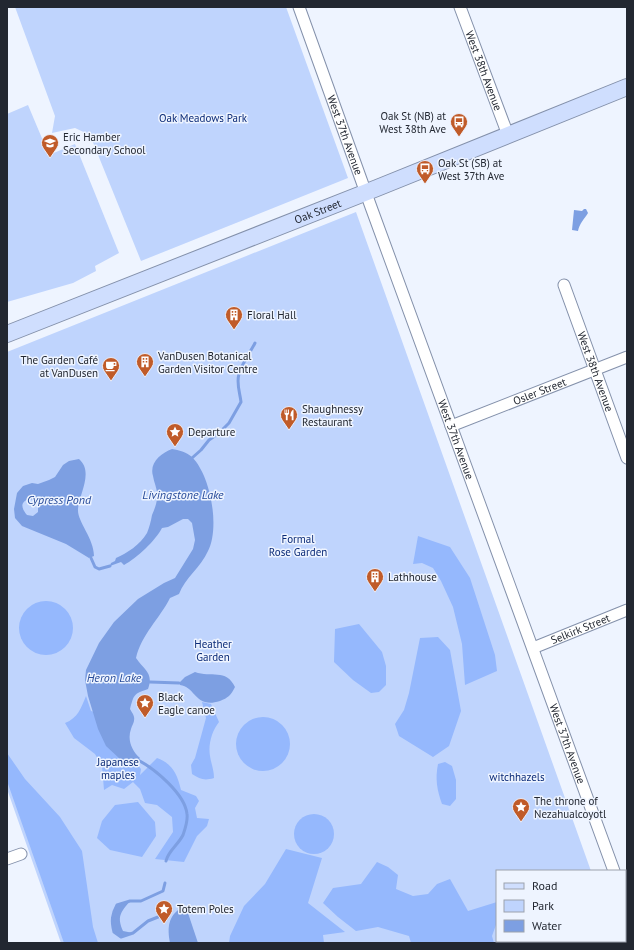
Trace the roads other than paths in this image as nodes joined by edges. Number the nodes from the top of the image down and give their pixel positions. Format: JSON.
{"nodes":[{"id":1,"x":299,"y":7,"type":"edge"},
{"id":2,"x":460,"y":7,"type":"edge"},
{"id":3,"x":627,"y":87,"type":"edge"},
{"id":4,"x":508,"y":135,"type":"junction"},
{"id":5,"x":366,"y":192,"type":"junction"},
{"id":6,"x":564,"y":285,"type":"dead end"},
{"id":7,"x":7,"y":334,"type":"edge"},
{"id":8,"x":627,"y":357,"type":"edge"},
{"id":9,"x":595,"y":370,"type":"junction"},
{"id":10,"x":451,"y":426,"type":"junction"},
{"id":11,"x":627,"y":458,"type":"edge"},
{"id":12,"x":627,"y":610,"type":"edge"},
{"id":13,"x":533,"y":648,"type":"junction"},
{"id":14,"x":21,"y":854,"type":"dead end"},
{"id":15,"x":7,"y":859,"type":"edge"},
{"id":16,"x":614,"y":870,"type":"edge"}],
"edges":[{"from":1,"to":5,"type":"street","name":"West 37th Avenue"},
{"from":2,"to":4,"type":"street","name":"West 38th Avenue"},
{"from":3,"to":4,"type":"main road","name":"Oak Street"},
{"from":4,"to":5,"type":"main road","name":"Oak Street"},
{"from":5,"to":7,"type":"main road","name":"Oak Street"},
{"from":5,"to":10,"type":"street","name":"West 37th Avenue"},
{"from":6,"to":9,"type":"street","name":"West 38th Avenue"},
{"from":8,"to":9,"type":"street","name":"Osler Street"},
{"from":9,"to":10,"type":"street","name":"Osler Street"},
{"from":9,"to":11,"type":"street","name":"West 38th Avenue"},
{"from":10,"to":13,"type":"street","name":"West 37th Avenue"},
{"from":12,"to":13,"type":"street","name":"Selkirk Street"},
{"from":13,"to":16,"type":"street","name":"West 37th Avenue"},
{"from":14,"to":15,"type":"street"}]}
